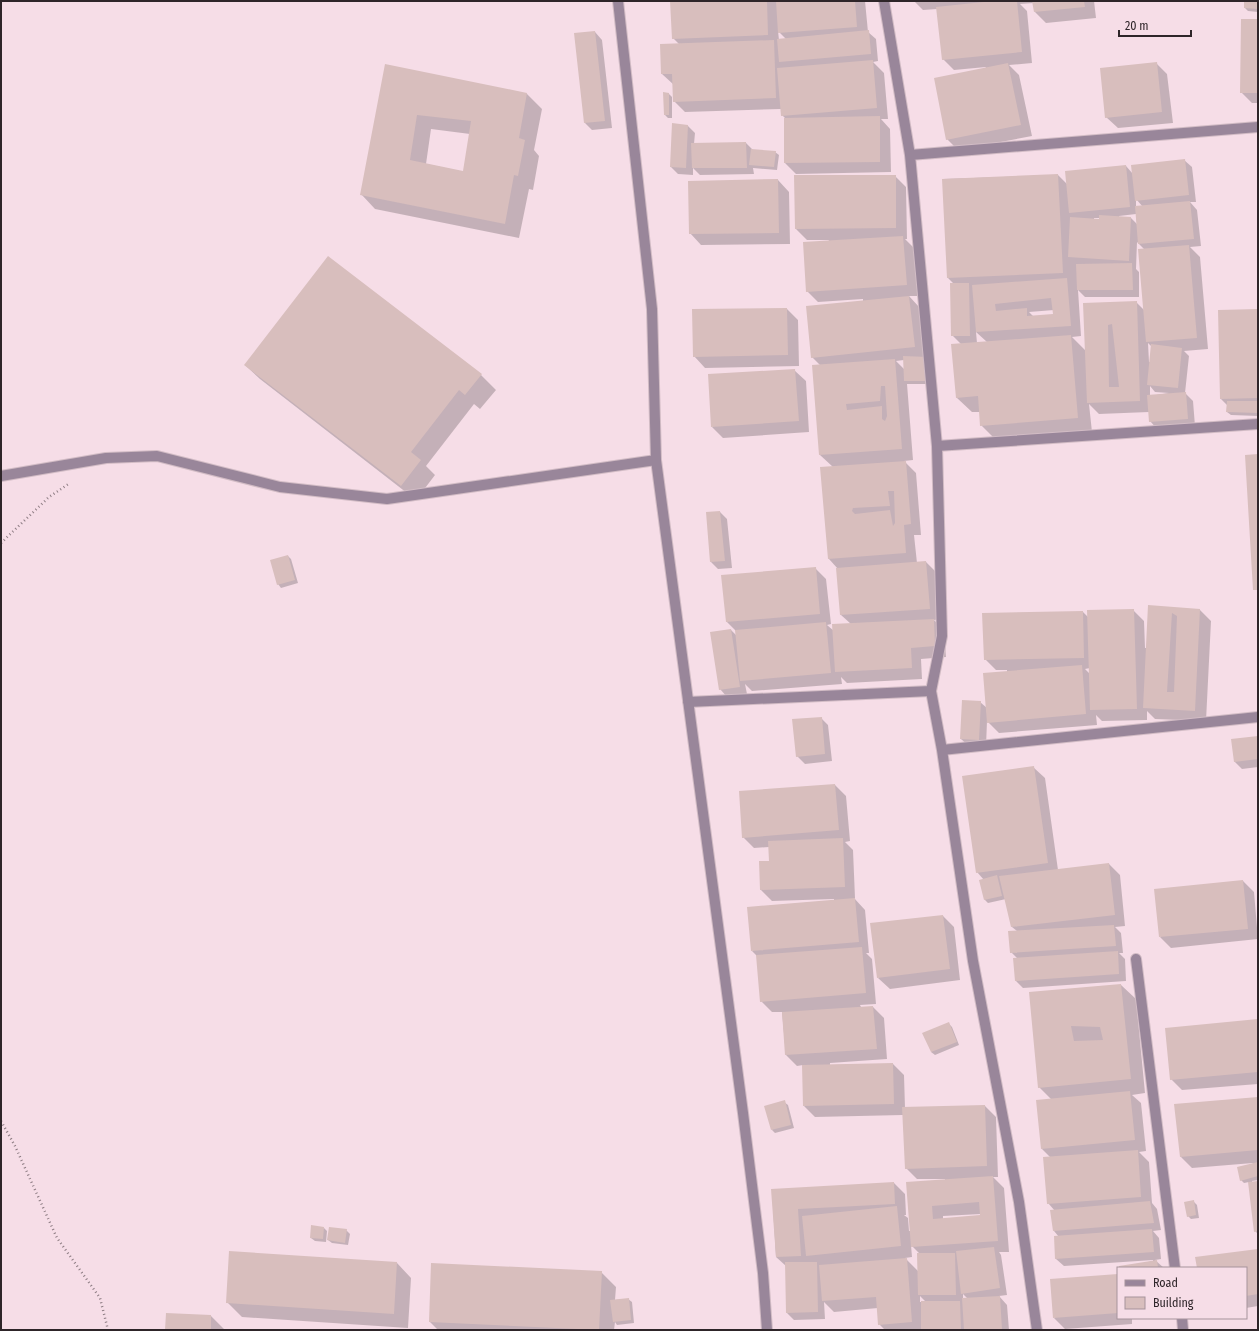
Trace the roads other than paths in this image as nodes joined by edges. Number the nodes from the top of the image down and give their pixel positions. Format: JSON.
{"nodes":[{"id":1,"x":618,"y":1,"type":"edge"},
{"id":2,"x":884,"y":1,"type":"edge"},
{"id":3,"x":1258,"y":127,"type":"edge"},
{"id":4,"x":910,"y":155,"type":"junction"},
{"id":5,"x":1258,"y":424,"type":"edge"},
{"id":6,"x":938,"y":446,"type":"junction"},
{"id":7,"x":656,"y":460,"type":"junction"},
{"id":8,"x":1,"y":476,"type":"edge"},
{"id":9,"x":932,"y":691,"type":"junction"},
{"id":10,"x":688,"y":702,"type":"junction"},
{"id":11,"x":1258,"y":717,"type":"edge"},
{"id":12,"x":942,"y":750,"type":"junction"},
{"id":13,"x":1136,"y":959,"type":"dead end"},
{"id":14,"x":1175,"y":1267,"type":"edge"},
{"id":15,"x":1182,"y":1319,"type":"edge"},
{"id":16,"x":767,"y":1330,"type":"edge"},
{"id":17,"x":1037,"y":1330,"type":"edge"},
{"id":18,"x":1183,"y":1330,"type":"edge"}],
"edges":[{"from":1,"to":7,"type":"street"},
{"from":2,"to":4,"type":"street"},
{"from":3,"to":4,"type":"street"},
{"from":4,"to":6,"type":"street"},
{"from":5,"to":6,"type":"street"},
{"from":6,"to":9,"type":"street"},
{"from":7,"to":8,"type":"street"},
{"from":7,"to":10,"type":"street"},
{"from":9,"to":10,"type":"street"},
{"from":9,"to":12,"type":"street"},
{"from":10,"to":16,"type":"street"},
{"from":11,"to":12,"type":"street"},
{"from":12,"to":17,"type":"street"},
{"from":13,"to":14,"type":"street"},
{"from":15,"to":18,"type":"street"}]}
